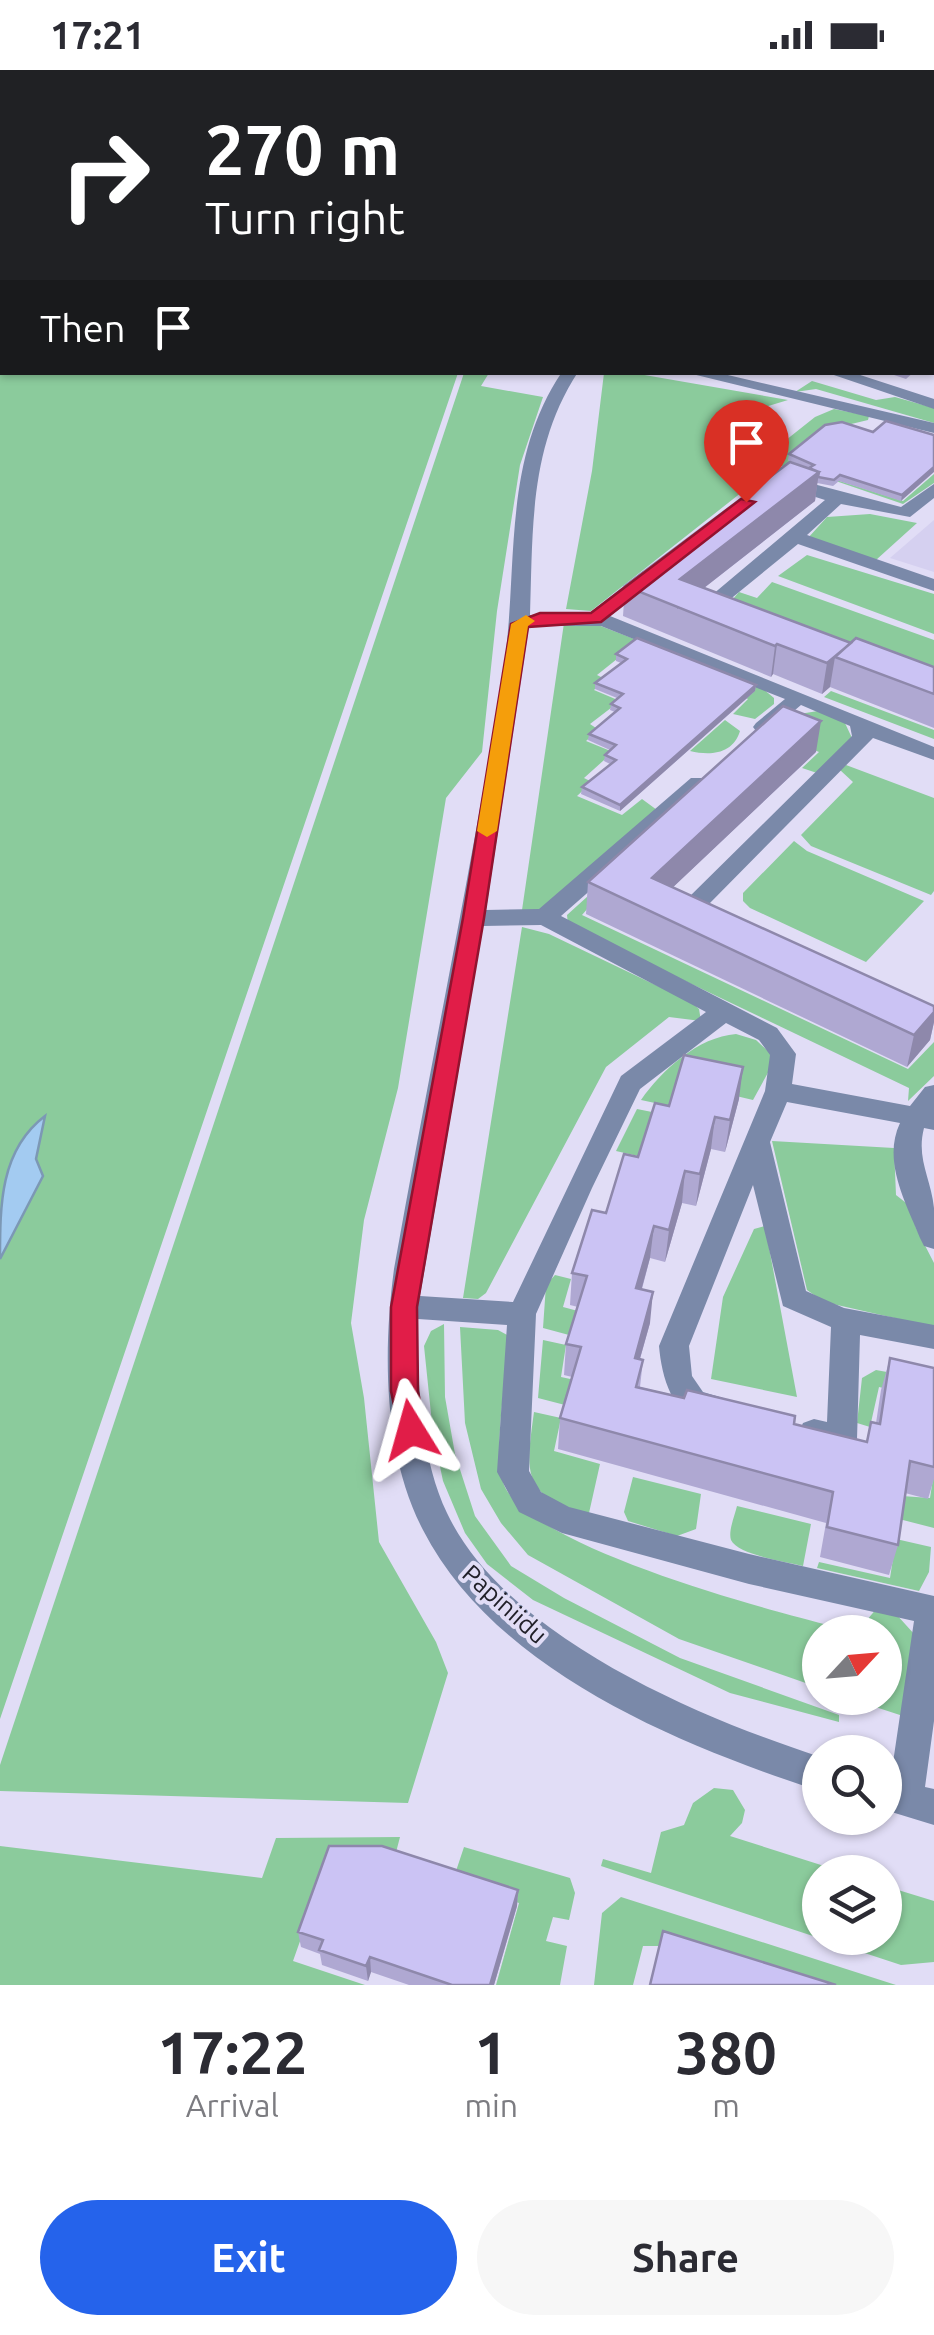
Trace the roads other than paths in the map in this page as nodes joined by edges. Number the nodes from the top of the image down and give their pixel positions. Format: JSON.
{"nodes":[{"id":1,"x":568,"y":375,"type":"edge"},
{"id":2,"x":705,"y":375,"type":"edge"},
{"id":3,"x":842,"y":375,"type":"edge"},
{"id":4,"x":934,"y":404,"type":"edge"},
{"id":5,"x":934,"y":428,"type":"edge"},
{"id":6,"x":934,"y":489,"type":"edge"},
{"id":7,"x":762,"y":490,"type":"edge"},
{"id":8,"x":836,"y":498,"type":"junction"},
{"id":9,"x":795,"y":537,"type":"junction"},
{"id":10,"x":670,"y":560,"type":"edge"},
{"id":11,"x":934,"y":585,"type":"edge"},
{"id":12,"x":595,"y":618,"type":"junction"},
{"id":13,"x":520,"y":624,"type":"junction"},
{"id":14,"x":757,"y":626,"type":"edge"},
{"id":15,"x":798,"y":697,"type":"junction"},
{"id":16,"x":863,"y":727,"type":"junction"},
{"id":17,"x":746,"y":742,"type":"edge"},
{"id":18,"x":934,"y":754,"type":"edge"},
{"id":19,"x":717,"y":767,"type":"edge"},
{"id":20,"x":545,"y":917,"type":"junction"},
{"id":21,"x":474,"y":918,"type":"junction"},
{"id":22,"x":731,"y":923,"type":"edge"},
{"id":23,"x":724,"y":1011,"type":"junction"},
{"id":24,"x":778,"y":1091,"type":"junction"},
{"id":25,"x":934,"y":1094,"type":"edge"},
{"id":26,"x":924,"y":1117,"type":"edge"},
{"id":27,"x":757,"y":1142,"type":"junction"},
{"id":28,"x":934,"y":1238,"type":"edge"},
{"id":29,"x":404,"y":1307,"type":"junction"},
{"id":30,"x":522,"y":1314,"type":"junction"},
{"id":31,"x":846,"y":1320,"type":"junction"},
{"id":32,"x":934,"y":1336,"type":"edge"},
{"id":33,"x":744,"y":1415,"type":"edge"},
{"id":34,"x":793,"y":1427,"type":"edge"},
{"id":35,"x":933,"y":1607,"type":"edge"},
{"id":36,"x":802,"y":1769,"type":"edge"},
{"id":37,"x":909,"y":1799,"type":"edge"}],
"edges":[{"from":1,"to":13,"type":"street","name":"Papiniidu"},
{"from":2,"to":5,"type":"street"},
{"from":3,"to":4,"type":"street"},
{"from":6,"to":8,"type":"street"},
{"from":7,"to":8,"type":"street"},
{"from":8,"to":9,"type":"street"},
{"from":9,"to":11,"type":"street"},
{"from":9,"to":14,"type":"street"},
{"from":10,"to":12,"type":"street"},
{"from":12,"to":13,"type":"street"},
{"from":12,"to":15,"type":"street"},
{"from":13,"to":21,"type":"street","name":"Papiniidu"},
{"from":15,"to":16,"type":"street"},
{"from":15,"to":17,"type":"street"},
{"from":16,"to":18,"type":"street"},
{"from":16,"to":22,"type":"street"},
{"from":19,"to":20,"type":"street"},
{"from":20,"to":21,"type":"street"},
{"from":20,"to":23,"type":"street"},
{"from":21,"to":29,"type":"street","name":"Papiniidu"},
{"from":23,"to":24,"type":"street"},
{"from":23,"to":30,"type":"street"},
{"from":24,"to":26,"type":"street"},
{"from":24,"to":27,"type":"street"},
{"from":25,"to":26,"type":"street"},
{"from":26,"to":28,"type":"street"},
{"from":27,"to":31,"type":"street"},
{"from":27,"to":33,"type":"street"},
{"from":29,"to":30,"type":"street"},
{"from":29,"to":36,"type":"street","name":"Papiniidu"},
{"from":30,"to":35,"type":"street"},
{"from":31,"to":32,"type":"street"},
{"from":31,"to":34,"type":"street"},
{"from":35,"to":37,"type":"street"}]}
